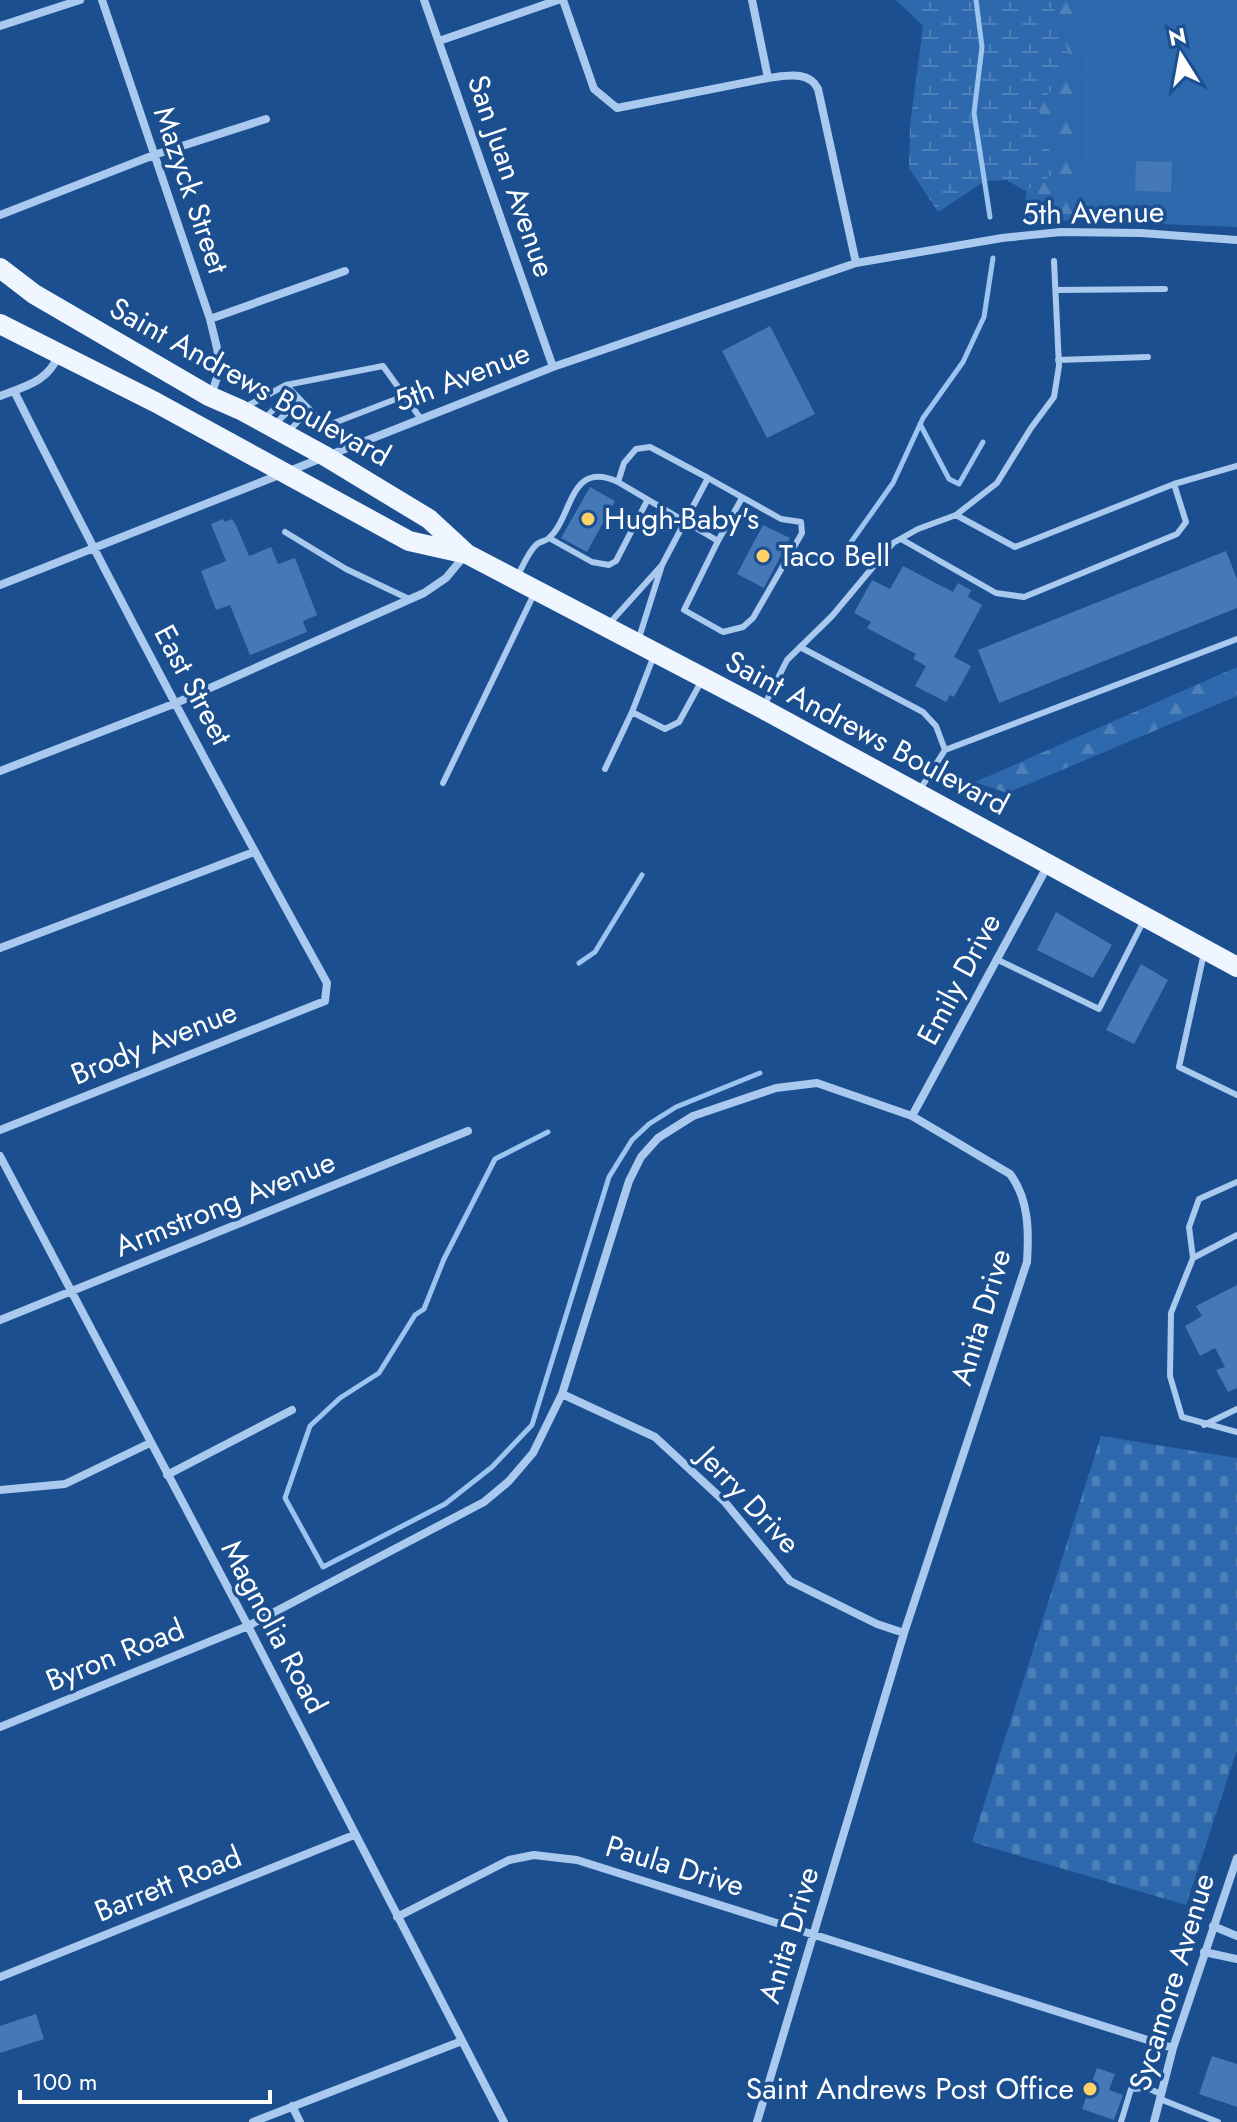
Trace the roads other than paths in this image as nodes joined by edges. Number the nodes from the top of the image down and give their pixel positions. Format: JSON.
{"nodes":[{"id":1,"x":80,"y":0,"type":"edge"},
{"id":2,"x":102,"y":0,"type":"edge"},
{"id":3,"x":424,"y":0,"type":"edge"},
{"id":4,"x":560,"y":0,"type":"edge"},
{"id":5,"x":752,"y":0,"type":"edge"},
{"id":6,"x":0,"y":26,"type":"edge"},
{"id":7,"x":439,"y":41,"type":"junction"},
{"id":8,"x":768,"y":78,"type":"junction"},
{"id":9,"x":266,"y":119,"type":"dead end"},
{"id":10,"x":154,"y":155,"type":"junction"},
{"id":11,"x":0,"y":215,"type":"edge"},
{"id":12,"x":1237,"y":240,"type":"edge"},
{"id":13,"x":1054,"y":261,"type":"dead end"},
{"id":14,"x":856,"y":263,"type":"junction"},
{"id":15,"x":0,"y":268,"type":"edge"},
{"id":16,"x":345,"y":271,"type":"dead end"},
{"id":17,"x":0,"y":279,"type":"edge"},
{"id":18,"x":1165,"y":289,"type":"dead end"},
{"id":19,"x":1056,"y":290,"type":"junction"},
{"id":20,"x":34,"y":294,"type":"junction"},
{"id":21,"x":210,"y":319,"type":"junction"},
{"id":22,"x":2,"y":326,"type":"edge"},
{"id":23,"x":59,"y":353,"type":"junction"},
{"id":24,"x":1148,"y":357,"type":"dead end"},
{"id":25,"x":1058,"y":360,"type":"junction"},
{"id":26,"x":553,"y":367,"type":"junction"},
{"id":27,"x":286,"y":385,"type":"junction"},
{"id":28,"x":14,"y":391,"type":"junction"},
{"id":29,"x":292,"y":391,"type":"junction"},
{"id":30,"x":0,"y":396,"type":"edge"},
{"id":31,"x":209,"y":396,"type":"junction"},
{"id":32,"x":404,"y":396,"type":"junction"},
{"id":33,"x":300,"y":400,"type":"junction"},
{"id":34,"x":241,"y":410,"type":"junction"},
{"id":35,"x":309,"y":410,"type":"junction"},
{"id":36,"x":421,"y":419,"type":"junction"},
{"id":37,"x":272,"y":429,"type":"junction"},
{"id":38,"x":325,"y":456,"type":"junction"},
{"id":39,"x":1237,"y":466,"type":"edge"},
{"id":40,"x":286,"y":472,"type":"junction"},
{"id":41,"x":708,"y":478,"type":"junction"},
{"id":42,"x":618,"y":482,"type":"junction"},
{"id":43,"x":1174,"y":484,"type":"junction"},
{"id":44,"x":742,"y":498,"type":"junction"},
{"id":45,"x":647,"y":501,"type":"junction"},
{"id":46,"x":956,"y":515,"type":"junction"},
{"id":47,"x":683,"y":522,"type":"junction"},
{"id":48,"x":285,"y":532,"type":"dead end"},
{"id":49,"x":549,"y":538,"type":"junction"},
{"id":50,"x":901,"y":539,"type":"junction"},
{"id":51,"x":718,"y":541,"type":"junction"},
{"id":52,"x":93,"y":549,"type":"junction"},
{"id":53,"x":467,"y":554,"type":"junction"},
{"id":54,"x":662,"y":565,"type":"junction"},
{"id":55,"x":516,"y":580,"type":"junction"},
{"id":56,"x":0,"y":585,"type":"edge"},
{"id":57,"x":535,"y":590,"type":"junction"},
{"id":58,"x":409,"y":599,"type":"junction"},
{"id":59,"x":606,"y":628,"type":"junction"},
{"id":60,"x":1237,"y":639,"type":"edge"},
{"id":61,"x":800,"y":647,"type":"junction"},
{"id":62,"x":646,"y":649,"type":"junction"},
{"id":63,"x":703,"y":680,"type":"junction"},
{"id":64,"x":176,"y":703,"type":"junction"},
{"id":65,"x":763,"y":709,"type":"junction"},
{"id":66,"x":632,"y":712,"type":"junction"},
{"id":67,"x":945,"y":750,"type":"junction"},
{"id":68,"x":605,"y":769,"type":"dead end"},
{"id":69,"x":0,"y":771,"type":"edge"},
{"id":70,"x":443,"y":783,"type":"dead end"},
{"id":71,"x":918,"y":793,"type":"junction"},
{"id":72,"x":254,"y":852,"type":"junction"},
{"id":73,"x":1048,"y":865,"type":"junction"},
{"id":74,"x":1146,"y":917,"type":"junction"},
{"id":75,"x":0,"y":948,"type":"edge"},
{"id":76,"x":1205,"y":950,"type":"junction"},
{"id":77,"x":996,"y":959,"type":"junction"},
{"id":78,"x":1237,"y":967,"type":"edge"},
{"id":79,"x":325,"y":1001,"type":"joint"},
{"id":80,"x":1237,"y":1095,"type":"edge"},
{"id":81,"x":912,"y":1116,"type":"junction"},
{"id":82,"x":0,"y":1130,"type":"edge"},
{"id":83,"x":468,"y":1131,"type":"dead end"},
{"id":84,"x":0,"y":1156,"type":"edge"},
{"id":85,"x":1237,"y":1182,"type":"edge"},
{"id":86,"x":1237,"y":1235,"type":"edge"},
{"id":87,"x":1193,"y":1258,"type":"junction"},
{"id":88,"x":72,"y":1293,"type":"junction"},
{"id":89,"x":0,"y":1320,"type":"edge"},
{"id":90,"x":562,"y":1394,"type":"junction"},
{"id":91,"x":1237,"y":1409,"type":"edge"},
{"id":92,"x":292,"y":1410,"type":"dead end"},
{"id":93,"x":1204,"y":1425,"type":"junction"},
{"id":94,"x":1237,"y":1432,"type":"edge"},
{"id":95,"x":150,"y":1443,"type":"junction"},
{"id":96,"x":167,"y":1475,"type":"junction"},
{"id":97,"x":0,"y":1490,"type":"edge"},
{"id":98,"x":248,"y":1626,"type":"junction"},
{"id":99,"x":904,"y":1633,"type":"junction"},
{"id":100,"x":0,"y":1727,"type":"edge"},
{"id":101,"x":354,"y":1835,"type":"junction"},
{"id":102,"x":1237,"y":1858,"type":"edge"},
{"id":103,"x":397,"y":1917,"type":"junction"},
{"id":104,"x":1213,"y":1926,"type":"junction"},
{"id":105,"x":814,"y":1934,"type":"junction"},
{"id":106,"x":1237,"y":1936,"type":"edge"},
{"id":107,"x":1204,"y":1952,"type":"junction"},
{"id":108,"x":1237,"y":1959,"type":"edge"},
{"id":109,"x":0,"y":1977,"type":"edge"},
{"id":110,"x":462,"y":2041,"type":"junction"},
{"id":111,"x":1173,"y":2048,"type":"junction"},
{"id":112,"x":1160,"y":2097,"type":"junction"},
{"id":113,"x":292,"y":2106,"type":"junction"},
{"id":114,"x":253,"y":2122,"type":"edge"},
{"id":115,"x":300,"y":2122,"type":"edge"},
{"id":116,"x":504,"y":2122,"type":"edge"},
{"id":117,"x":757,"y":2122,"type":"edge"},
{"id":118,"x":1121,"y":2122,"type":"edge"},
{"id":119,"x":1154,"y":2122,"type":"edge"},
{"id":120,"x":1218,"y":2122,"type":"edge"}],
"edges":[{"from":1,"to":6,"type":"street"},
{"from":2,"to":10,"type":"street","name":"Mazyck Street"},
{"from":3,"to":7,"type":"street","name":"San Juan Avenue"},
{"from":4,"to":7,"type":"street"},
{"from":4,"to":8,"type":"street"},
{"from":5,"to":8,"type":"street"},
{"from":7,"to":26,"type":"street","name":"San Juan Avenue"},
{"from":8,"to":14,"type":"street"},
{"from":9,"to":10,"type":"street"},
{"from":10,"to":11,"type":"street"},
{"from":10,"to":21,"type":"street","name":"Mazyck Street"},
{"from":12,"to":14,"type":"street","name":"5th Avenue"},
{"from":13,"to":19,"type":"lane"},
{"from":14,"to":26,"type":"street","name":"5th Avenue"},
{"from":15,"to":20,"type":"main road","name":"Saint Andrews Boulevard"},
{"from":16,"to":21,"type":"street"},
{"from":17,"to":20,"type":"main road"},
{"from":18,"to":19,"type":"lane"},
{"from":19,"to":25,"type":"lane"},
{"from":20,"to":31,"type":"main road","name":"Saint Andrews Boulevard"},
{"from":21,"to":31,"type":"street","name":"Mazyck Street"},
{"from":22,"to":23,"type":"main road","name":"Saint Andrews Boulevard"},
{"from":23,"to":28,"type":"street"},
{"from":23,"to":40,"type":"main road","name":"Saint Andrews Boulevard"},
{"from":24,"to":25,"type":"lane"},
{"from":25,"to":46,"type":"lane"},
{"from":26,"to":36,"type":"street","name":"5th Avenue"},
{"from":27,"to":29,"type":"lane"},
{"from":27,"to":32,"type":"lane"},
{"from":27,"to":34,"type":"lane"},
{"from":28,"to":30,"type":"street"},
{"from":28,"to":52,"type":"street","name":"East Street"},
{"from":29,"to":33,"type":"lane"},
{"from":29,"to":37,"type":"lane"},
{"from":31,"to":34,"type":"main road","name":"Saint Andrews Boulevard"},
{"from":32,"to":35,"type":"lane"},
{"from":32,"to":36,"type":"lane"},
{"from":33,"to":35,"type":"lane"},
{"from":33,"to":37,"type":"lane"},
{"from":34,"to":37,"type":"main road","name":"Saint Andrews Boulevard"},
{"from":35,"to":37,"type":"lane"},
{"from":36,"to":38,"type":"street","name":"5th Avenue"},
{"from":37,"to":38,"type":"main road","name":"Saint Andrews Boulevard"},
{"from":38,"to":40,"type":"street","name":"5th Avenue"},
{"from":38,"to":53,"type":"main road","name":"Saint Andrews Boulevard"},
{"from":39,"to":43,"type":"lane"},
{"from":40,"to":52,"type":"street","name":"5th Avenue"},
{"from":40,"to":53,"type":"main road","name":"Saint Andrews Boulevard"},
{"from":41,"to":42,"type":"lane"},
{"from":41,"to":44,"type":"lane"},
{"from":41,"to":47,"type":"lane"},
{"from":42,"to":45,"type":"lane"},
{"from":42,"to":49,"type":"lane"},
{"from":43,"to":46,"type":"lane"},
{"from":43,"to":50,"type":"lane"},
{"from":44,"to":51,"type":"lane"},
{"from":44,"to":51,"type":"lane"},
{"from":45,"to":47,"type":"lane"},
{"from":45,"to":49,"type":"lane"},
{"from":46,"to":50,"type":"lane"},
{"from":47,"to":51,"type":"lane"},
{"from":47,"to":54,"type":"lane"},
{"from":48,"to":58,"type":"lane"},
{"from":49,"to":55,"type":"lane"},
{"from":50,"to":61,"type":"lane"},
{"from":52,"to":56,"type":"street","name":"5th Avenue"},
{"from":52,"to":64,"type":"street","name":"East Street"},
{"from":53,"to":55,"type":"main road","name":"Saint Andrews Boulevard"},
{"from":53,"to":58,"type":"street"},
{"from":54,"to":59,"type":"lane"},
{"from":54,"to":62,"type":"lane"},
{"from":55,"to":57,"type":"main road","name":"Saint Andrews Boulevard"},
{"from":57,"to":59,"type":"main road","name":"Saint Andrews Boulevard"},
{"from":57,"to":70,"type":"lane"},
{"from":58,"to":64,"type":"street"},
{"from":59,"to":62,"type":"main road","name":"Saint Andrews Boulevard"},
{"from":60,"to":67,"type":"lane"},
{"from":61,"to":65,"type":"lane"},
{"from":61,"to":67,"type":"lane"},
{"from":62,"to":63,"type":"main road","name":"Saint Andrews Boulevard"},
{"from":62,"to":66,"type":"lane"},
{"from":63,"to":65,"type":"main road","name":"Saint Andrews Boulevard"},
{"from":63,"to":66,"type":"lane"},
{"from":64,"to":69,"type":"street"},
{"from":64,"to":72,"type":"street","name":"East Street"},
{"from":65,"to":71,"type":"main road","name":"Saint Andrews Boulevard"},
{"from":66,"to":68,"type":"lane"},
{"from":67,"to":71,"type":"lane"},
{"from":71,"to":73,"type":"main road","name":"Saint Andrews Boulevard"},
{"from":72,"to":75,"type":"street"},
{"from":72,"to":79,"type":"street","name":"East Street"},
{"from":73,"to":74,"type":"main road","name":"Saint Andrews Boulevard"},
{"from":73,"to":77,"type":"street","name":"Emily Drive"},
{"from":74,"to":76,"type":"main road","name":"Saint Andrews Boulevard"},
{"from":74,"to":77,"type":"lane"},
{"from":76,"to":78,"type":"main road","name":"Saint Andrews Boulevard"},
{"from":76,"to":80,"type":"lane"},
{"from":77,"to":81,"type":"street","name":"Emily Drive"},
{"from":79,"to":82,"type":"street","name":"Brody Avenue"},
{"from":81,"to":90,"type":"street","name":"Anita Drive"},
{"from":81,"to":99,"type":"street","name":"Anita Drive"},
{"from":83,"to":88,"type":"street","name":"Armstrong Avenue"},
{"from":84,"to":88,"type":"street","name":"Magnolia Road"},
{"from":85,"to":87,"type":"lane"},
{"from":86,"to":87,"type":"lane"},
{"from":87,"to":93,"type":"lane"},
{"from":88,"to":89,"type":"street","name":"Armstrong Avenue"},
{"from":88,"to":95,"type":"street","name":"Magnolia Road"},
{"from":90,"to":98,"type":"street","name":"Anita Drive"},
{"from":90,"to":99,"type":"street","name":"Jerry Drive"},
{"from":91,"to":93,"type":"lane"},
{"from":92,"to":96,"type":"street"},
{"from":93,"to":94,"type":"lane"},
{"from":95,"to":96,"type":"street","name":"Magnolia Road"},
{"from":95,"to":97,"type":"street"},
{"from":96,"to":98,"type":"street","name":"Magnolia Road"},
{"from":98,"to":100,"type":"street","name":"Byron Road"},
{"from":98,"to":101,"type":"street","name":"Magnolia Road"},
{"from":99,"to":105,"type":"street","name":"Anita Drive"},
{"from":101,"to":103,"type":"street","name":"Magnolia Road"},
{"from":101,"to":109,"type":"street","name":"Barrett Road"},
{"from":102,"to":104,"type":"street","name":"Sycamore Avenue"},
{"from":103,"to":105,"type":"street","name":"Paula Drive"},
{"from":103,"to":110,"type":"street","name":"Magnolia Road"},
{"from":104,"to":106,"type":"street"},
{"from":104,"to":107,"type":"street","name":"Sycamore Avenue"},
{"from":105,"to":111,"type":"street","name":"Paula Drive"},
{"from":105,"to":117,"type":"street","name":"Anita Drive"},
{"from":107,"to":108,"type":"street"},
{"from":107,"to":111,"type":"street","name":"Sycamore Avenue"},
{"from":110,"to":113,"type":"street"},
{"from":110,"to":116,"type":"street","name":"Magnolia Road"},
{"from":111,"to":112,"type":"street","name":"Sycamore Avenue"},
{"from":112,"to":118,"type":"lane"},
{"from":112,"to":119,"type":"street","name":"Sycamore Avenue"},
{"from":112,"to":120,"type":"lane"},
{"from":113,"to":114,"type":"street"},
{"from":113,"to":115,"type":"street"}]}
